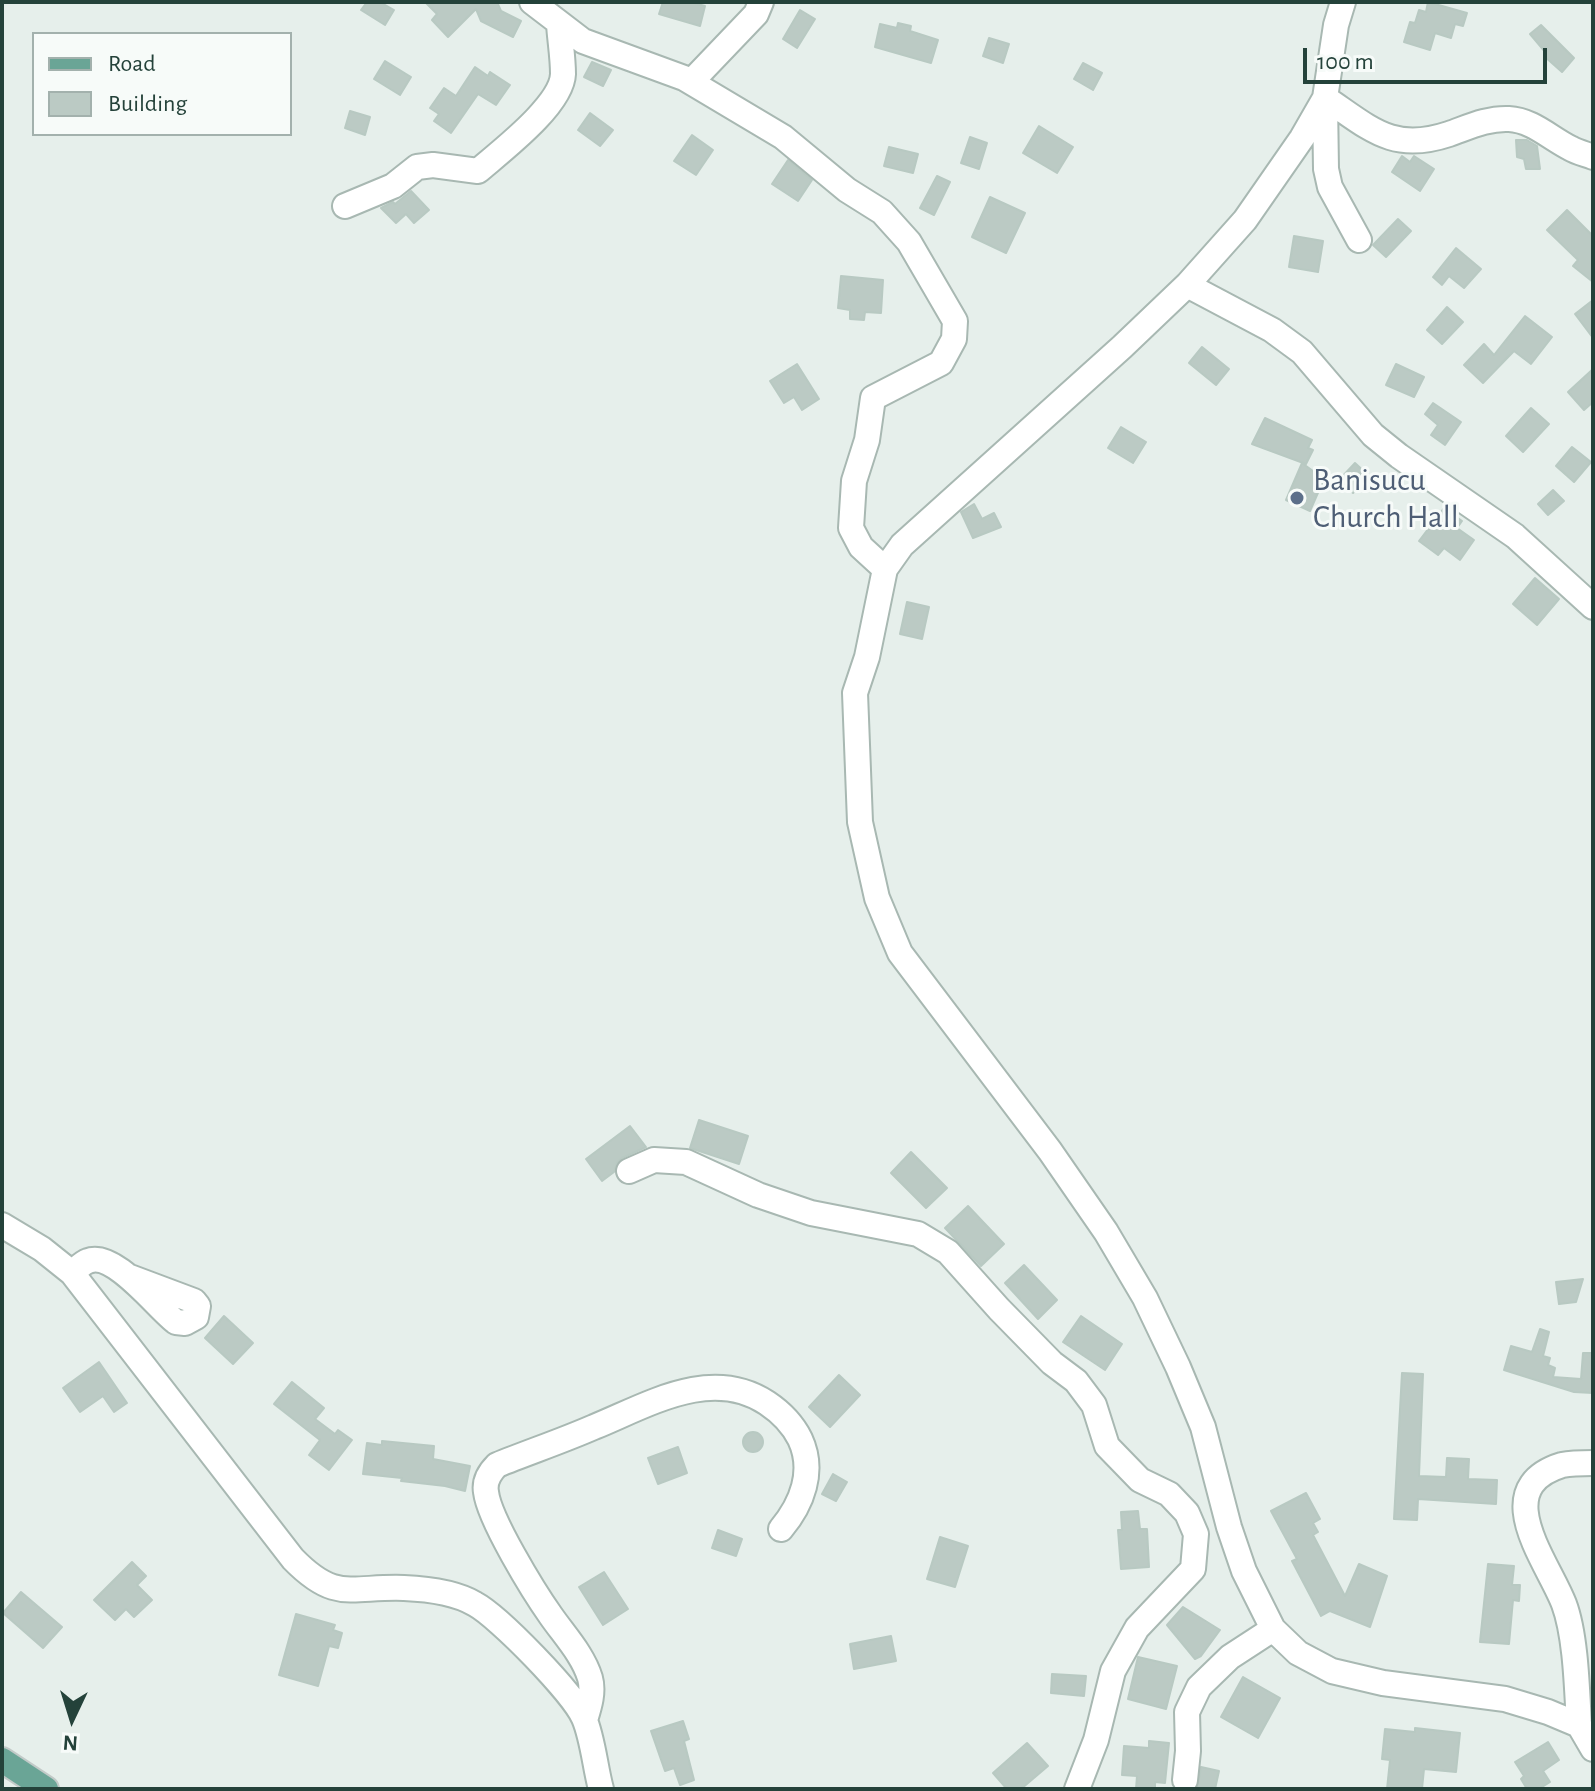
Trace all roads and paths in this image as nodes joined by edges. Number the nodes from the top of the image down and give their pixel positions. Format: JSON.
{"nodes":[{"id":1,"x":761,"y":2,"type":"edge"},
{"id":2,"x":1343,"y":2,"type":"edge"},
{"id":3,"x":536,"y":3,"type":"edge"},
{"id":4,"x":559,"y":24,"type":"junction"},
{"id":5,"x":691,"y":82,"type":"junction"},
{"id":6,"x":1325,"y":98,"type":"junction"},
{"id":7,"x":1593,"y":157,"type":"edge"},
{"id":8,"x":345,"y":206,"type":"dead end"},
{"id":9,"x":1359,"y":240,"type":"dead end"},
{"id":10,"x":1187,"y":285,"type":"junction"},
{"id":11,"x":885,"y":569,"type":"junction"},
{"id":12,"x":1593,"y":607,"type":"edge"},
{"id":13,"x":629,"y":1171,"type":"dead end"},
{"id":14,"x":2,"y":1225,"type":"edge"},
{"id":15,"x":72,"y":1273,"type":"junction"},
{"id":16,"x":130,"y":1277,"type":"dead end"},
{"id":17,"x":1593,"y":1463,"type":"edge"},
{"id":18,"x":781,"y":1529,"type":"dead end"},
{"id":19,"x":1273,"y":1629,"type":"junction"},
{"id":20,"x":585,"y":1720,"type":"junction"},
{"id":21,"x":1579,"y":1725,"type":"junction"},
{"id":22,"x":1593,"y":1749,"type":"edge"},
{"id":23,"x":2,"y":1760,"type":"edge"},
{"id":24,"x":1185,"y":1780,"type":"dead end"},
{"id":25,"x":46,"y":1789,"type":"edge"},
{"id":26,"x":601,"y":1789,"type":"edge"},
{"id":27,"x":1077,"y":1789,"type":"edge"}],
"edges":[{"from":1,"to":5,"type":"street"},
{"from":2,"to":6,"type":"street"},
{"from":3,"to":4,"type":"street"},
{"from":4,"to":5,"type":"street"},
{"from":4,"to":8,"type":"street"},
{"from":5,"to":11,"type":"street"},
{"from":6,"to":7,"type":"street"},
{"from":6,"to":9,"type":"street"},
{"from":6,"to":10,"type":"street"},
{"from":10,"to":11,"type":"street"},
{"from":10,"to":12,"type":"street"},
{"from":11,"to":19,"type":"street"},
{"from":13,"to":27,"type":"street"},
{"from":14,"to":15,"type":"street"},
{"from":15,"to":16,"type":"street"},
{"from":15,"to":20,"type":"street"},
{"from":17,"to":21,"type":"street"},
{"from":18,"to":20,"type":"street"},
{"from":19,"to":21,"type":"street"},
{"from":19,"to":24,"type":"street"},
{"from":20,"to":26,"type":"street"},
{"from":21,"to":22,"type":"street"},
{"from":23,"to":25,"type":"main road"}]}
